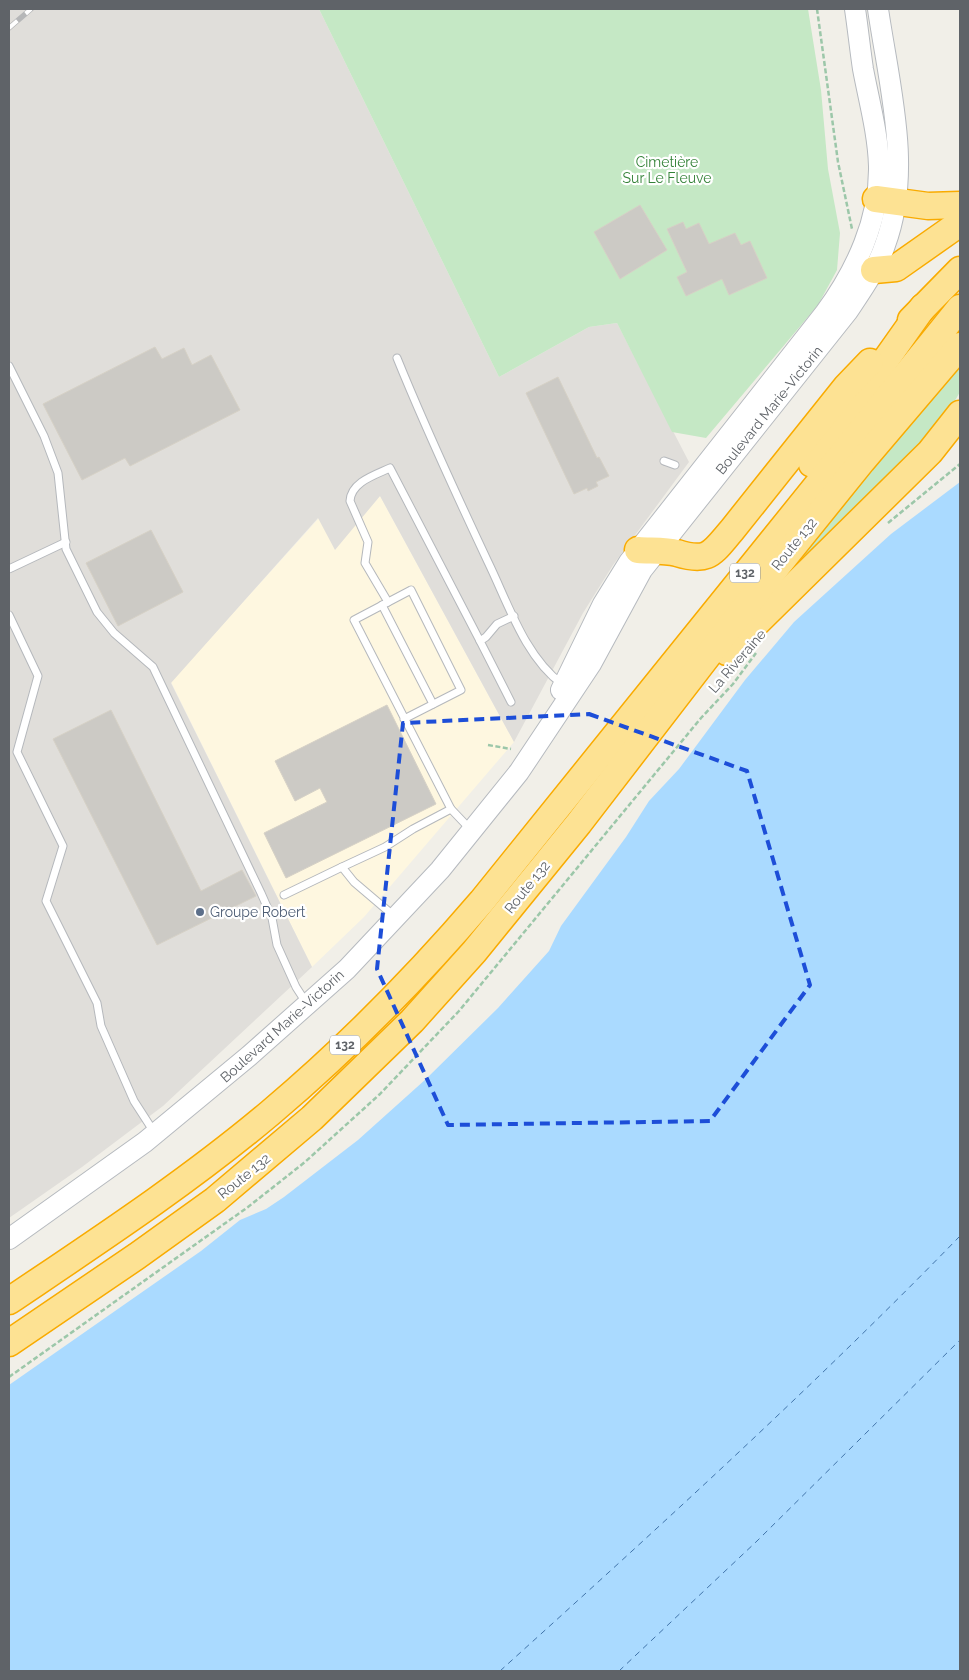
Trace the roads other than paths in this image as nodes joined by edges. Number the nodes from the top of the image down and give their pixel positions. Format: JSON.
{"nodes":[{"id":1,"x":855,"y":9,"type":"edge"},
{"id":2,"x":878,"y":9,"type":"edge"},
{"id":3,"x":886,"y":201,"type":"junction"},
{"id":4,"x":960,"y":205,"type":"edge"},
{"id":5,"x":960,"y":223,"type":"edge"},
{"id":6,"x":874,"y":270,"type":"junction"},
{"id":7,"x":960,"y":270,"type":"edge"},
{"id":8,"x":923,"y":308,"type":"junction"},
{"id":9,"x":960,"y":308,"type":"edge"},
{"id":10,"x":960,"y":346,"type":"edge"},
{"id":11,"x":397,"y":358,"type":"dead end"},
{"id":12,"x":9,"y":366,"type":"edge"},
{"id":13,"x":960,"y":414,"type":"edge"},
{"id":14,"x":664,"y":462,"type":"dead end"},
{"id":15,"x":675,"y":466,"type":"dead end"},
{"id":16,"x":711,"y":469,"type":"junction"},
{"id":17,"x":696,"y":489,"type":"junction"},
{"id":18,"x":66,"y":542,"type":"junction"},
{"id":19,"x":651,"y":554,"type":"junction"},
{"id":20,"x":9,"y":569,"type":"edge"},
{"id":21,"x":385,"y":604,"type":"junction"},
{"id":22,"x":9,"y":615,"type":"edge"},
{"id":23,"x":514,"y":616,"type":"junction"},
{"id":24,"x":480,"y":641,"type":"junction"},
{"id":25,"x":568,"y":688,"type":"junction"},
{"id":26,"x":511,"y":702,"type":"dead end"},
{"id":27,"x":433,"y":704,"type":"junction"},
{"id":28,"x":671,"y":706,"type":"junction"},
{"id":29,"x":404,"y":719,"type":"junction"},
{"id":30,"x":622,"y":726,"type":"junction"},
{"id":31,"x":451,"y":809,"type":"junction"},
{"id":32,"x":473,"y":832,"type":"junction"},
{"id":33,"x":342,"y":867,"type":"junction"},
{"id":34,"x":284,"y":894,"type":"dead end"},
{"id":35,"x":396,"y":918,"type":"junction"},
{"id":36,"x":308,"y":1005,"type":"junction"},
{"id":37,"x":155,"y":1134,"type":"junction"},
{"id":38,"x":9,"y":1240,"type":"edge"},
{"id":39,"x":9,"y":1301,"type":"edge"},
{"id":40,"x":9,"y":1343,"type":"edge"}],
"edges":[{"from":1,"to":3,"type":"street","name":"Boulevard Marie-Victorin"},
{"from":2,"to":3,"type":"street","name":"Boulevard Marie-Victorin"},
{"from":3,"to":4,"type":"highway"},
{"from":3,"to":6,"type":"street","name":"Boulevard Marie-Victorin"},
{"from":3,"to":16,"type":"street","name":"Boulevard Marie-Victorin"},
{"from":5,"to":6,"type":"highway"},
{"from":6,"to":16,"type":"street","name":"Boulevard Marie-Victorin"},
{"from":7,"to":8,"type":"highway"},
{"from":8,"to":19,"type":"highway"},
{"from":8,"to":30,"type":"highway"},
{"from":9,"to":30,"type":"highway","name":"Route 132","number":"132"},
{"from":10,"to":28,"type":"highway","name":"Route 132","number":"132"},
{"from":11,"to":23,"type":"lane"},
{"from":12,"to":18,"type":"lane"},
{"from":13,"to":28,"type":"highway"},
{"from":14,"to":15,"type":"lane"},
{"from":16,"to":17,"type":"street","name":"Boulevard Marie-Victorin"},
{"from":17,"to":19,"type":"street","name":"Boulevard Marie-Victorin"},
{"from":17,"to":19,"type":"street","name":"Boulevard Marie-Victorin"},
{"from":18,"to":20,"type":"lane"},
{"from":18,"to":36,"type":"lane"},
{"from":19,"to":25,"type":"street","name":"Boulevard Marie-Victorin"},
{"from":21,"to":24,"type":"lane"},
{"from":21,"to":27,"type":"lane"},
{"from":21,"to":27,"type":"lane"},
{"from":21,"to":29,"type":"lane"},
{"from":22,"to":37,"type":"lane"},
{"from":23,"to":24,"type":"lane"},
{"from":23,"to":25,"type":"lane"},
{"from":24,"to":26,"type":"lane"},
{"from":25,"to":32,"type":"street","name":"Boulevard Marie-Victorin"},
{"from":27,"to":29,"type":"lane"},
{"from":28,"to":40,"type":"highway","name":"Route 132","number":"132"},
{"from":29,"to":31,"type":"lane"},
{"from":30,"to":39,"type":"highway","name":"Route 132","number":"132"},
{"from":31,"to":32,"type":"lane"},
{"from":31,"to":33,"type":"lane"},
{"from":32,"to":35,"type":"street","name":"Boulevard Marie-Victorin"},
{"from":33,"to":34,"type":"lane"},
{"from":33,"to":35,"type":"lane"},
{"from":35,"to":36,"type":"street","name":"Boulevard Marie-Victorin"},
{"from":36,"to":37,"type":"street","name":"Boulevard Marie-Victorin"},
{"from":37,"to":38,"type":"street","name":"Boulevard Marie-Victorin"}]}
